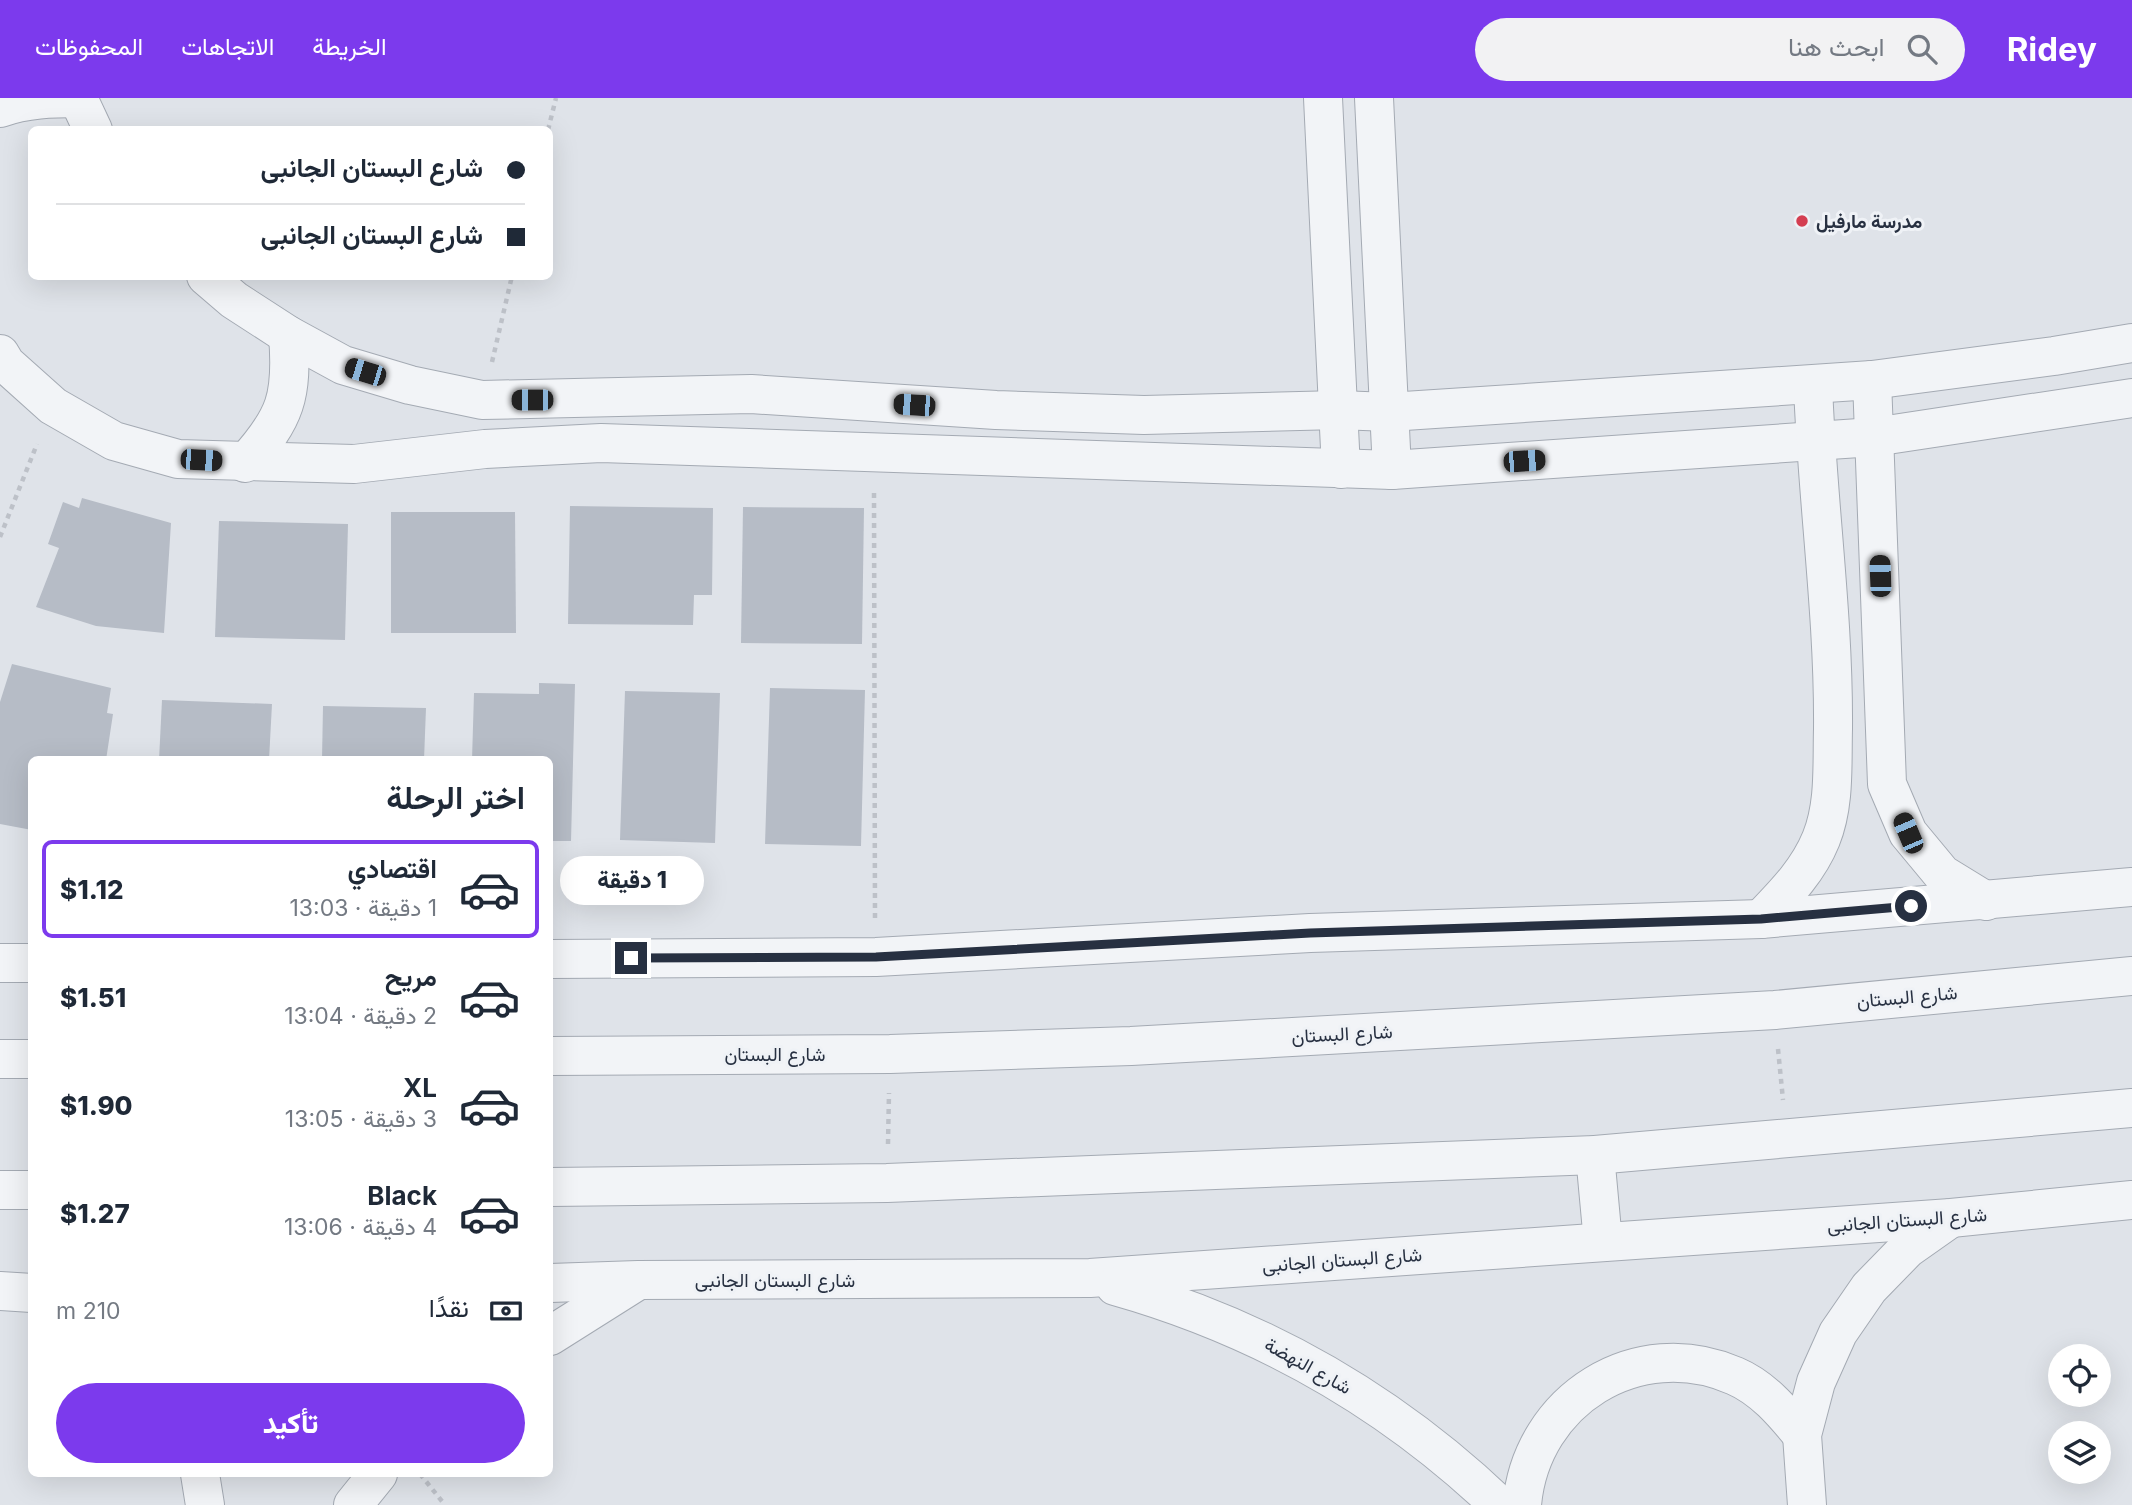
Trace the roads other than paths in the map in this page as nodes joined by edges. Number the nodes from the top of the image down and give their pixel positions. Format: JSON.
{"nodes":[{"id":1,"x":78,"y":98,"type":"edge"},
{"id":2,"x":1323,"y":98,"type":"edge"},
{"id":3,"x":1374,"y":98,"type":"edge"},
{"id":4,"x":0,"y":108,"type":"edge"},
{"id":5,"x":91,"y":126,"type":"edge"},
{"id":6,"x":211,"y":280,"type":"edge"},
{"id":7,"x":288,"y":335,"type":"junction"},
{"id":8,"x":2132,"y":343,"type":"edge"},
{"id":9,"x":0,"y":354,"type":"edge"},
{"id":10,"x":1872,"y":380,"type":"junction"},
{"id":11,"x":1813,"y":385,"type":"junction"},
{"id":12,"x":2132,"y":398,"type":"edge"},
{"id":13,"x":1339,"y":410,"type":"junction"},
{"id":14,"x":1389,"y":412,"type":"junction"},
{"id":15,"x":1874,"y":437,"type":"junction"},
{"id":16,"x":1815,"y":442,"type":"junction"},
{"id":17,"x":246,"y":463,"type":"junction"},
{"id":18,"x":1341,"y":469,"type":"junction"},
{"id":19,"x":1392,"y":470,"type":"junction"},
{"id":20,"x":2132,"y":887,"type":"edge"},
{"id":21,"x":1986,"y":901,"type":"junction"},
{"id":22,"x":1761,"y":919,"type":"junction"},
{"id":23,"x":553,"y":959,"type":"edge"},
{"id":24,"x":0,"y":963,"type":"edge"},
{"id":25,"x":28,"y":963,"type":"edge"},
{"id":26,"x":2132,"y":976,"type":"edge"},
{"id":27,"x":553,"y":1056,"type":"edge"},
{"id":28,"x":0,"y":1059,"type":"edge"},
{"id":29,"x":28,"y":1059,"type":"edge"},
{"id":30,"x":2132,"y":1108,"type":"edge"},
{"id":31,"x":1595,"y":1155,"type":"junction"},
{"id":32,"x":553,"y":1187,"type":"edge"},
{"id":33,"x":0,"y":1190,"type":"edge"},
{"id":34,"x":28,"y":1190,"type":"edge"},
{"id":35,"x":2132,"y":1200,"type":"edge"},
{"id":36,"x":1951,"y":1218,"type":"junction"},
{"id":37,"x":1602,"y":1242,"type":"junction"},
{"id":38,"x":1090,"y":1278,"type":"junction"},
{"id":39,"x":638,"y":1280,"type":"junction"},
{"id":40,"x":553,"y":1283,"type":"edge"},
{"id":41,"x":0,"y":1291,"type":"edge"},
{"id":42,"x":28,"y":1293,"type":"edge"},
{"id":43,"x":553,"y":1334,"type":"edge"},
{"id":44,"x":1802,"y":1435,"type":"junction"},
{"id":45,"x":200,"y":1477,"type":"edge"},
{"id":46,"x":205,"y":1505,"type":"edge"},
{"id":47,"x":1499,"y":1505,"type":"edge"},
{"id":48,"x":1522,"y":1505,"type":"edge"},
{"id":49,"x":1807,"y":1505,"type":"edge"}],
"edges":[{"from":1,"to":4,"type":"street"},
{"from":1,"to":5,"type":"street"},
{"from":2,"to":13,"type":"street"},
{"from":3,"to":14,"type":"street"},
{"from":6,"to":7,"type":"street"},
{"from":7,"to":13,"type":"street"},
{"from":7,"to":17,"type":"street"},
{"from":8,"to":10,"type":"street"},
{"from":9,"to":17,"type":"street"},
{"from":10,"to":11,"type":"street"},
{"from":10,"to":15,"type":"street"},
{"from":11,"to":14,"type":"street"},
{"from":11,"to":16,"type":"street"},
{"from":12,"to":15,"type":"street"},
{"from":13,"to":14,"type":"street"},
{"from":13,"to":18,"type":"street"},
{"from":14,"to":19,"type":"street"},
{"from":15,"to":16,"type":"street"},
{"from":15,"to":21,"type":"street"},
{"from":16,"to":19,"type":"street"},
{"from":16,"to":22,"type":"street"},
{"from":17,"to":18,"type":"street"},
{"from":18,"to":19,"type":"street"},
{"from":20,"to":21,"type":"street"},
{"from":21,"to":22,"type":"street"},
{"from":22,"to":23,"type":"street"},
{"from":24,"to":25,"type":"street"},
{"from":26,"to":27,"type":"street","name":"شارع البستان"},
{"from":28,"to":29,"type":"street"},
{"from":30,"to":31,"type":"street"},
{"from":31,"to":32,"type":"street"},
{"from":31,"to":37,"type":"street"},
{"from":33,"to":34,"type":"street"},
{"from":35,"to":36,"type":"street","name":"شارع البستان الجانبى"},
{"from":36,"to":37,"type":"street","name":"شارع البستان الجانبى"},
{"from":36,"to":44,"type":"street"},
{"from":37,"to":38,"type":"street","name":"شارع البستان الجانبى"},
{"from":38,"to":39,"type":"street","name":"شارع البستان الجانبى"},
{"from":38,"to":47,"type":"street","name":"شارع النهضة"},
{"from":39,"to":40,"type":"street","name":"شارع البستان الجانبى"},
{"from":39,"to":43,"type":"street"},
{"from":41,"to":42,"type":"street"},
{"from":44,"to":48,"type":"street"},
{"from":44,"to":49,"type":"street"},
{"from":45,"to":46,"type":"street"}]}
